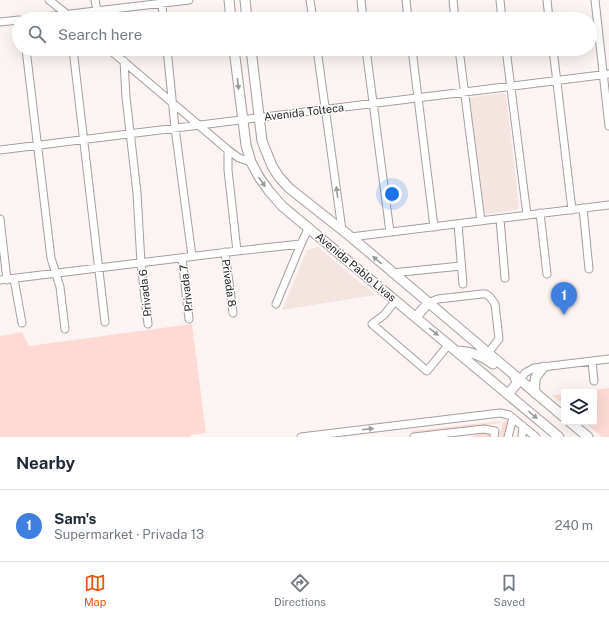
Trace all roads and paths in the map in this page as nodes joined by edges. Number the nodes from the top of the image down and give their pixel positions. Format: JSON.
{"nodes":[{"id":1,"x":49,"y":0,"type":"edge"},
{"id":2,"x":95,"y":0,"type":"edge"},
{"id":3,"x":189,"y":0,"type":"edge"},
{"id":4,"x":229,"y":0,"type":"edge"},
{"id":5,"x":245,"y":0,"type":"edge"},
{"id":6,"x":310,"y":0,"type":"edge"},
{"id":7,"x":361,"y":0,"type":"edge"},
{"id":8,"x":406,"y":0,"type":"edge"},
{"id":9,"x":453,"y":0,"type":"edge"},
{"id":10,"x":500,"y":0,"type":"edge"},
{"id":11,"x":547,"y":0,"type":"edge"},
{"id":12,"x":595,"y":0,"type":"edge"},
{"id":13,"x":179,"y":1,"type":"edge"},
{"id":14,"x":136,"y":3,"type":"edge"},
{"id":15,"x":162,"y":3,"type":"junction"},
{"id":16,"x":97,"y":10,"type":"junction"},
{"id":17,"x":64,"y":12,"type":"edge"},
{"id":18,"x":89,"y":12,"type":"edge"},
{"id":19,"x":163,"y":12,"type":"edge"},
{"id":20,"x":230,"y":12,"type":"edge"},
{"id":21,"x":246,"y":12,"type":"edge"},
{"id":22,"x":312,"y":12,"type":"edge"},
{"id":23,"x":362,"y":12,"type":"edge"},
{"id":24,"x":407,"y":12,"type":"edge"},
{"id":25,"x":454,"y":12,"type":"edge"},
{"id":26,"x":501,"y":12,"type":"edge"},
{"id":27,"x":548,"y":12,"type":"edge"},
{"id":28,"x":597,"y":12,"type":"edge"},
{"id":29,"x":597,"y":14,"type":"edge"},
{"id":30,"x":0,"y":17,"type":"edge"},
{"id":31,"x":3,"y":22,"type":"edge"},
{"id":32,"x":27,"y":56,"type":"edge"},
{"id":33,"x":75,"y":56,"type":"edge"},
{"id":34,"x":118,"y":56,"type":"edge"},
{"id":35,"x":167,"y":56,"type":"edge"},
{"id":36,"x":235,"y":56,"type":"edge"},
{"id":37,"x":252,"y":56,"type":"edge"},
{"id":38,"x":319,"y":56,"type":"edge"},
{"id":39,"x":367,"y":56,"type":"edge"},
{"id":40,"x":413,"y":56,"type":"edge"},
{"id":41,"x":460,"y":56,"type":"edge"},
{"id":42,"x":507,"y":56,"type":"edge"},
{"id":43,"x":554,"y":56,"type":"edge"},
{"id":44,"x":124,"y":61,"type":"junction"},
{"id":45,"x":606,"y":75,"type":"edge"},
{"id":46,"x":556,"y":81,"type":"junction"},
{"id":47,"x":510,"y":86,"type":"junction"},
{"id":48,"x":465,"y":92,"type":"junction"},
{"id":49,"x":419,"y":98,"type":"junction"},
{"id":50,"x":172,"y":102,"type":"junction"},
{"id":51,"x":373,"y":103,"type":"junction"},
{"id":52,"x":326,"y":109,"type":"junction"},
{"id":53,"x":259,"y":117,"type":"junction"},
{"id":54,"x":242,"y":119,"type":"junction"},
{"id":55,"x":199,"y":125,"type":"junction"},
{"id":56,"x":609,"y":126,"type":"edge"},
{"id":57,"x":175,"y":128,"type":"junction"},
{"id":58,"x":131,"y":134,"type":"junction"},
{"id":59,"x":85,"y":140,"type":"junction"},
{"id":60,"x":38,"y":145,"type":"junction"},
{"id":61,"x":0,"y":150,"type":"edge"},
{"id":62,"x":228,"y":150,"type":"junction"},
{"id":63,"x":251,"y":162,"type":"junction"},
{"id":64,"x":609,"y":205,"type":"edge"},
{"id":65,"x":583,"y":208,"type":"junction"},
{"id":66,"x":572,"y":210,"type":"junction"},
{"id":67,"x":540,"y":213,"type":"junction"},
{"id":68,"x":527,"y":215,"type":"junction"},
{"id":69,"x":0,"y":218,"type":"edge"},
{"id":70,"x":500,"y":219,"type":"junction"},
{"id":71,"x":481,"y":221,"type":"junction"},
{"id":72,"x":458,"y":224,"type":"junction"},
{"id":73,"x":309,"y":227,"type":"junction"},
{"id":74,"x":434,"y":227,"type":"junction"},
{"id":75,"x":342,"y":230,"type":"junction"},
{"id":76,"x":390,"y":232,"type":"junction"},
{"id":77,"x":351,"y":238,"type":"junction"},
{"id":78,"x":301,"y":244,"type":"junction"},
{"id":79,"x":237,"y":251,"type":"junction"},
{"id":80,"x":225,"y":252,"type":"junction"},
{"id":81,"x":192,"y":256,"type":"junction"},
{"id":82,"x":182,"y":258,"type":"junction"},
{"id":83,"x":142,"y":263,"type":"junction"},
{"id":84,"x":461,"y":266,"type":"junction"},
{"id":85,"x":100,"y":268,"type":"junction"},
{"id":86,"x":589,"y":269,"type":"dead end"},
{"id":87,"x":56,"y":272,"type":"junction"},
{"id":88,"x":392,"y":273,"type":"junction"},
{"id":89,"x":547,"y":274,"type":"dead end"},
{"id":90,"x":505,"y":278,"type":"dead end"},
{"id":91,"x":7,"y":280,"type":"edge"},
{"id":92,"x":463,"y":284,"type":"dead end"},
{"id":93,"x":396,"y":300,"type":"junction"},
{"id":94,"x":428,"y":303,"type":"junction"},
{"id":95,"x":276,"y":304,"type":"dead end"},
{"id":96,"x":233,"y":313,"type":"dead end"},
{"id":97,"x":416,"y":317,"type":"junction"},
{"id":98,"x":189,"y":318,"type":"dead end"},
{"id":99,"x":105,"y":322,"type":"dead end"},
{"id":100,"x":22,"y":323,"type":"dead end"},
{"id":101,"x":148,"y":324,"type":"dead end"},
{"id":102,"x":66,"y":329,"type":"dead end"},
{"id":103,"x":449,"y":344,"type":"junction"},
{"id":104,"x":458,"y":351,"type":"junction"},
{"id":105,"x":488,"y":353,"type":"junction"},
{"id":106,"x":609,"y":359,"type":"edge"},
{"id":107,"x":592,"y":361,"type":"junction"},
{"id":108,"x":544,"y":367,"type":"junction"},
{"id":109,"x":520,"y":380,"type":"junction"},
{"id":110,"x":594,"y":381,"type":"dead end"},
{"id":111,"x":535,"y":393,"type":"junction"},
{"id":112,"x":508,"y":394,"type":"junction"},
{"id":113,"x":561,"y":415,"type":"edge"},
{"id":114,"x":513,"y":418,"type":"junction"},
{"id":115,"x":574,"y":425,"type":"edge"},
{"id":116,"x":522,"y":426,"type":"junction"},
{"id":117,"x":301,"y":437,"type":"edge"},
{"id":118,"x":414,"y":437,"type":"edge"},
{"id":119,"x":494,"y":437,"type":"edge"},
{"id":120,"x":508,"y":437,"type":"edge"},
{"id":121,"x":522,"y":437,"type":"edge"},
{"id":122,"x":536,"y":437,"type":"edge"},
{"id":123,"x":559,"y":437,"type":"edge"},
{"id":124,"x":588,"y":437,"type":"edge"}],
"edges":[{"from":1,"to":17,"type":"street"},
{"from":2,"to":16,"type":"street"},
{"from":3,"to":13,"type":"street"},
{"from":4,"to":20,"type":"main road"},
{"from":5,"to":21,"type":"main road"},
{"from":6,"to":22,"type":"street"},
{"from":7,"to":23,"type":"street"},
{"from":8,"to":24,"type":"street"},
{"from":9,"to":25,"type":"street"},
{"from":10,"to":26,"type":"street"},
{"from":11,"to":27,"type":"street"},
{"from":12,"to":28,"type":"street"},
{"from":13,"to":15,"type":"street"},
{"from":14,"to":15,"type":"street"},
{"from":14,"to":16,"type":"street"},
{"from":15,"to":19,"type":"street"},
{"from":16,"to":18,"type":"street"},
{"from":29,"to":45,"type":"street"},
{"from":30,"to":31,"type":"street"},
{"from":32,"to":60,"type":"street"},
{"from":33,"to":59,"type":"street"},
{"from":34,"to":44,"type":"street"},
{"from":35,"to":50,"type":"street"},
{"from":36,"to":54,"type":"main road","name":"Avenida Pablo Livas","one_way":true},
{"from":37,"to":53,"type":"main road","name":"Avenida Pablo Livas"},
{"from":38,"to":52,"type":"street"},
{"from":39,"to":51,"type":"street"},
{"from":40,"to":49,"type":"street"},
{"from":41,"to":48,"type":"street"},
{"from":42,"to":47,"type":"street"},
{"from":43,"to":46,"type":"street"},
{"from":44,"to":50,"type":"street"},
{"from":44,"to":58,"type":"street","name":"Privada 6"},
{"from":45,"to":46,"type":"street","name":"Avenida Tolteca"},
{"from":45,"to":56,"type":"street"},
{"from":46,"to":47,"type":"street","name":"Avenida Tolteca"},
{"from":46,"to":66,"type":"street"},
{"from":47,"to":48,"type":"street","name":"Avenida Tolteca"},
{"from":47,"to":68,"type":"street"},
{"from":48,"to":49,"type":"street","name":"Avenida Tolteca"},
{"from":48,"to":71,"type":"street"},
{"from":49,"to":51,"type":"street","name":"Avenida Tolteca"},
{"from":49,"to":74,"type":"street"},
{"from":50,"to":55,"type":"street"},
{"from":50,"to":57,"type":"street"},
{"from":51,"to":52,"type":"street","name":"Avenida Tolteca"},
{"from":51,"to":76,"type":"street"},
{"from":52,"to":53,"type":"street","name":"Avenida Tolteca"},
{"from":75,"to":52,"type":"street","one_way":true},
{"from":53,"to":54,"type":"street","name":"Avenida Tolteca"},
{"from":53,"to":75,"type":"main road","name":"Avenida Pablo Livas"},
{"from":54,"to":55,"type":"street","name":"Avenida Tolteca"},
{"from":54,"to":63,"type":"main road","name":"Avenida Pablo Livas"},
{"from":55,"to":57,"type":"street","name":"Avenida Tolteca"},
{"from":55,"to":62,"type":"street"},
{"from":57,"to":58,"type":"street","name":"Avenida Tolteca"},
{"from":57,"to":81,"type":"street"},
{"from":58,"to":59,"type":"street","name":"Avenida Tolteca"},
{"from":58,"to":83,"type":"street","name":"Privada 6"},
{"from":59,"to":60,"type":"street","name":"Avenida Tolteca"},
{"from":59,"to":85,"type":"street"},
{"from":60,"to":61,"type":"street","name":"Avenida Tolteca"},
{"from":60,"to":87,"type":"street"},
{"from":62,"to":63,"type":"street"},
{"from":62,"to":79,"type":"street"},
{"from":63,"to":73,"type":"main road","name":"Avenida Pablo Livas","one_way":true},
{"from":64,"to":65,"type":"street"},
{"from":65,"to":66,"type":"street"},
{"from":65,"to":86,"type":"street"},
{"from":66,"to":67,"type":"street"},
{"from":67,"to":68,"type":"street"},
{"from":67,"to":89,"type":"street"},
{"from":68,"to":70,"type":"street"},
{"from":69,"to":91,"type":"street"},
{"from":70,"to":71,"type":"street"},
{"from":70,"to":90,"type":"street"},
{"from":71,"to":72,"type":"street"},
{"from":72,"to":74,"type":"street"},
{"from":72,"to":84,"type":"street"},
{"from":73,"to":78,"type":"street","name":"Avenida Pablo Livas"},
{"from":73,"to":93,"type":"main road","name":"Avenida Pablo Livas"},
{"from":74,"to":76,"type":"street"},
{"from":75,"to":77,"type":"main road","name":"Avenida Pablo Livas"},
{"from":76,"to":77,"type":"street"},
{"from":88,"to":77,"type":"main road","name":"Avenida Pablo Livas","one_way":true},
{"from":78,"to":79,"type":"street"},
{"from":78,"to":95,"type":"street","name":"Avenida Pablo Livas"},
{"from":79,"to":80,"type":"street"},
{"from":80,"to":81,"type":"street"},
{"from":80,"to":96,"type":"street","name":"Privada 8"},
{"from":81,"to":82,"type":"street"},
{"from":82,"to":83,"type":"street"},
{"from":82,"to":98,"type":"street","name":"Privada 7"},
{"from":83,"to":85,"type":"street"},
{"from":83,"to":101,"type":"street","name":"Privada 6"},
{"from":84,"to":88,"type":"street"},
{"from":84,"to":92,"type":"street"},
{"from":85,"to":87,"type":"street"},
{"from":85,"to":99,"type":"street"},
{"from":87,"to":91,"type":"street"},
{"from":87,"to":102,"type":"street"},
{"from":88,"to":94,"type":"main road","name":"Avenida Pablo Livas"},
{"from":91,"to":100,"type":"street"},
{"from":93,"to":97,"type":"main road","name":"Avenida Pablo Livas"},
{"from":93,"to":103,"type":"street"},
{"from":94,"to":97,"type":"main road"},
{"from":94,"to":105,"type":"main road","name":"Avenida Pablo Livas"},
{"from":94,"to":105,"type":"street"},
{"from":97,"to":103,"type":"main road","name":"Avenida Pablo Livas","one_way":true},
{"from":103,"to":104,"type":"main road","name":"Avenida Pablo Livas"},
{"from":104,"to":109,"type":"main road"},
{"from":104,"to":112,"type":"main road","name":"Avenida Pablo Livas"},
{"from":105,"to":109,"type":"main road","name":"Avenida Pablo Livas"},
{"from":106,"to":107,"type":"street"},
{"from":107,"to":108,"type":"street"},
{"from":107,"to":110,"type":"street"},
{"from":108,"to":109,"type":"street"},
{"from":108,"to":111,"type":"main road"},
{"from":109,"to":111,"type":"main road","name":"Avenida Pablo Livas"},
{"from":109,"to":112,"type":"main road"},
{"from":111,"to":113,"type":"main road","name":"Avenida Pablo Livas"},
{"from":112,"to":123,"type":"main road","name":"Avenida Pablo Livas","one_way":true},
{"from":114,"to":116,"type":"street"},
{"from":117,"to":114,"type":"street","one_way":true},
{"from":114,"to":120,"type":"street"},
{"from":115,"to":124,"type":"main road"},
{"from":116,"to":121,"type":"street"},
{"from":116,"to":122,"type":"street"},
{"from":118,"to":119,"type":"street"}]}
